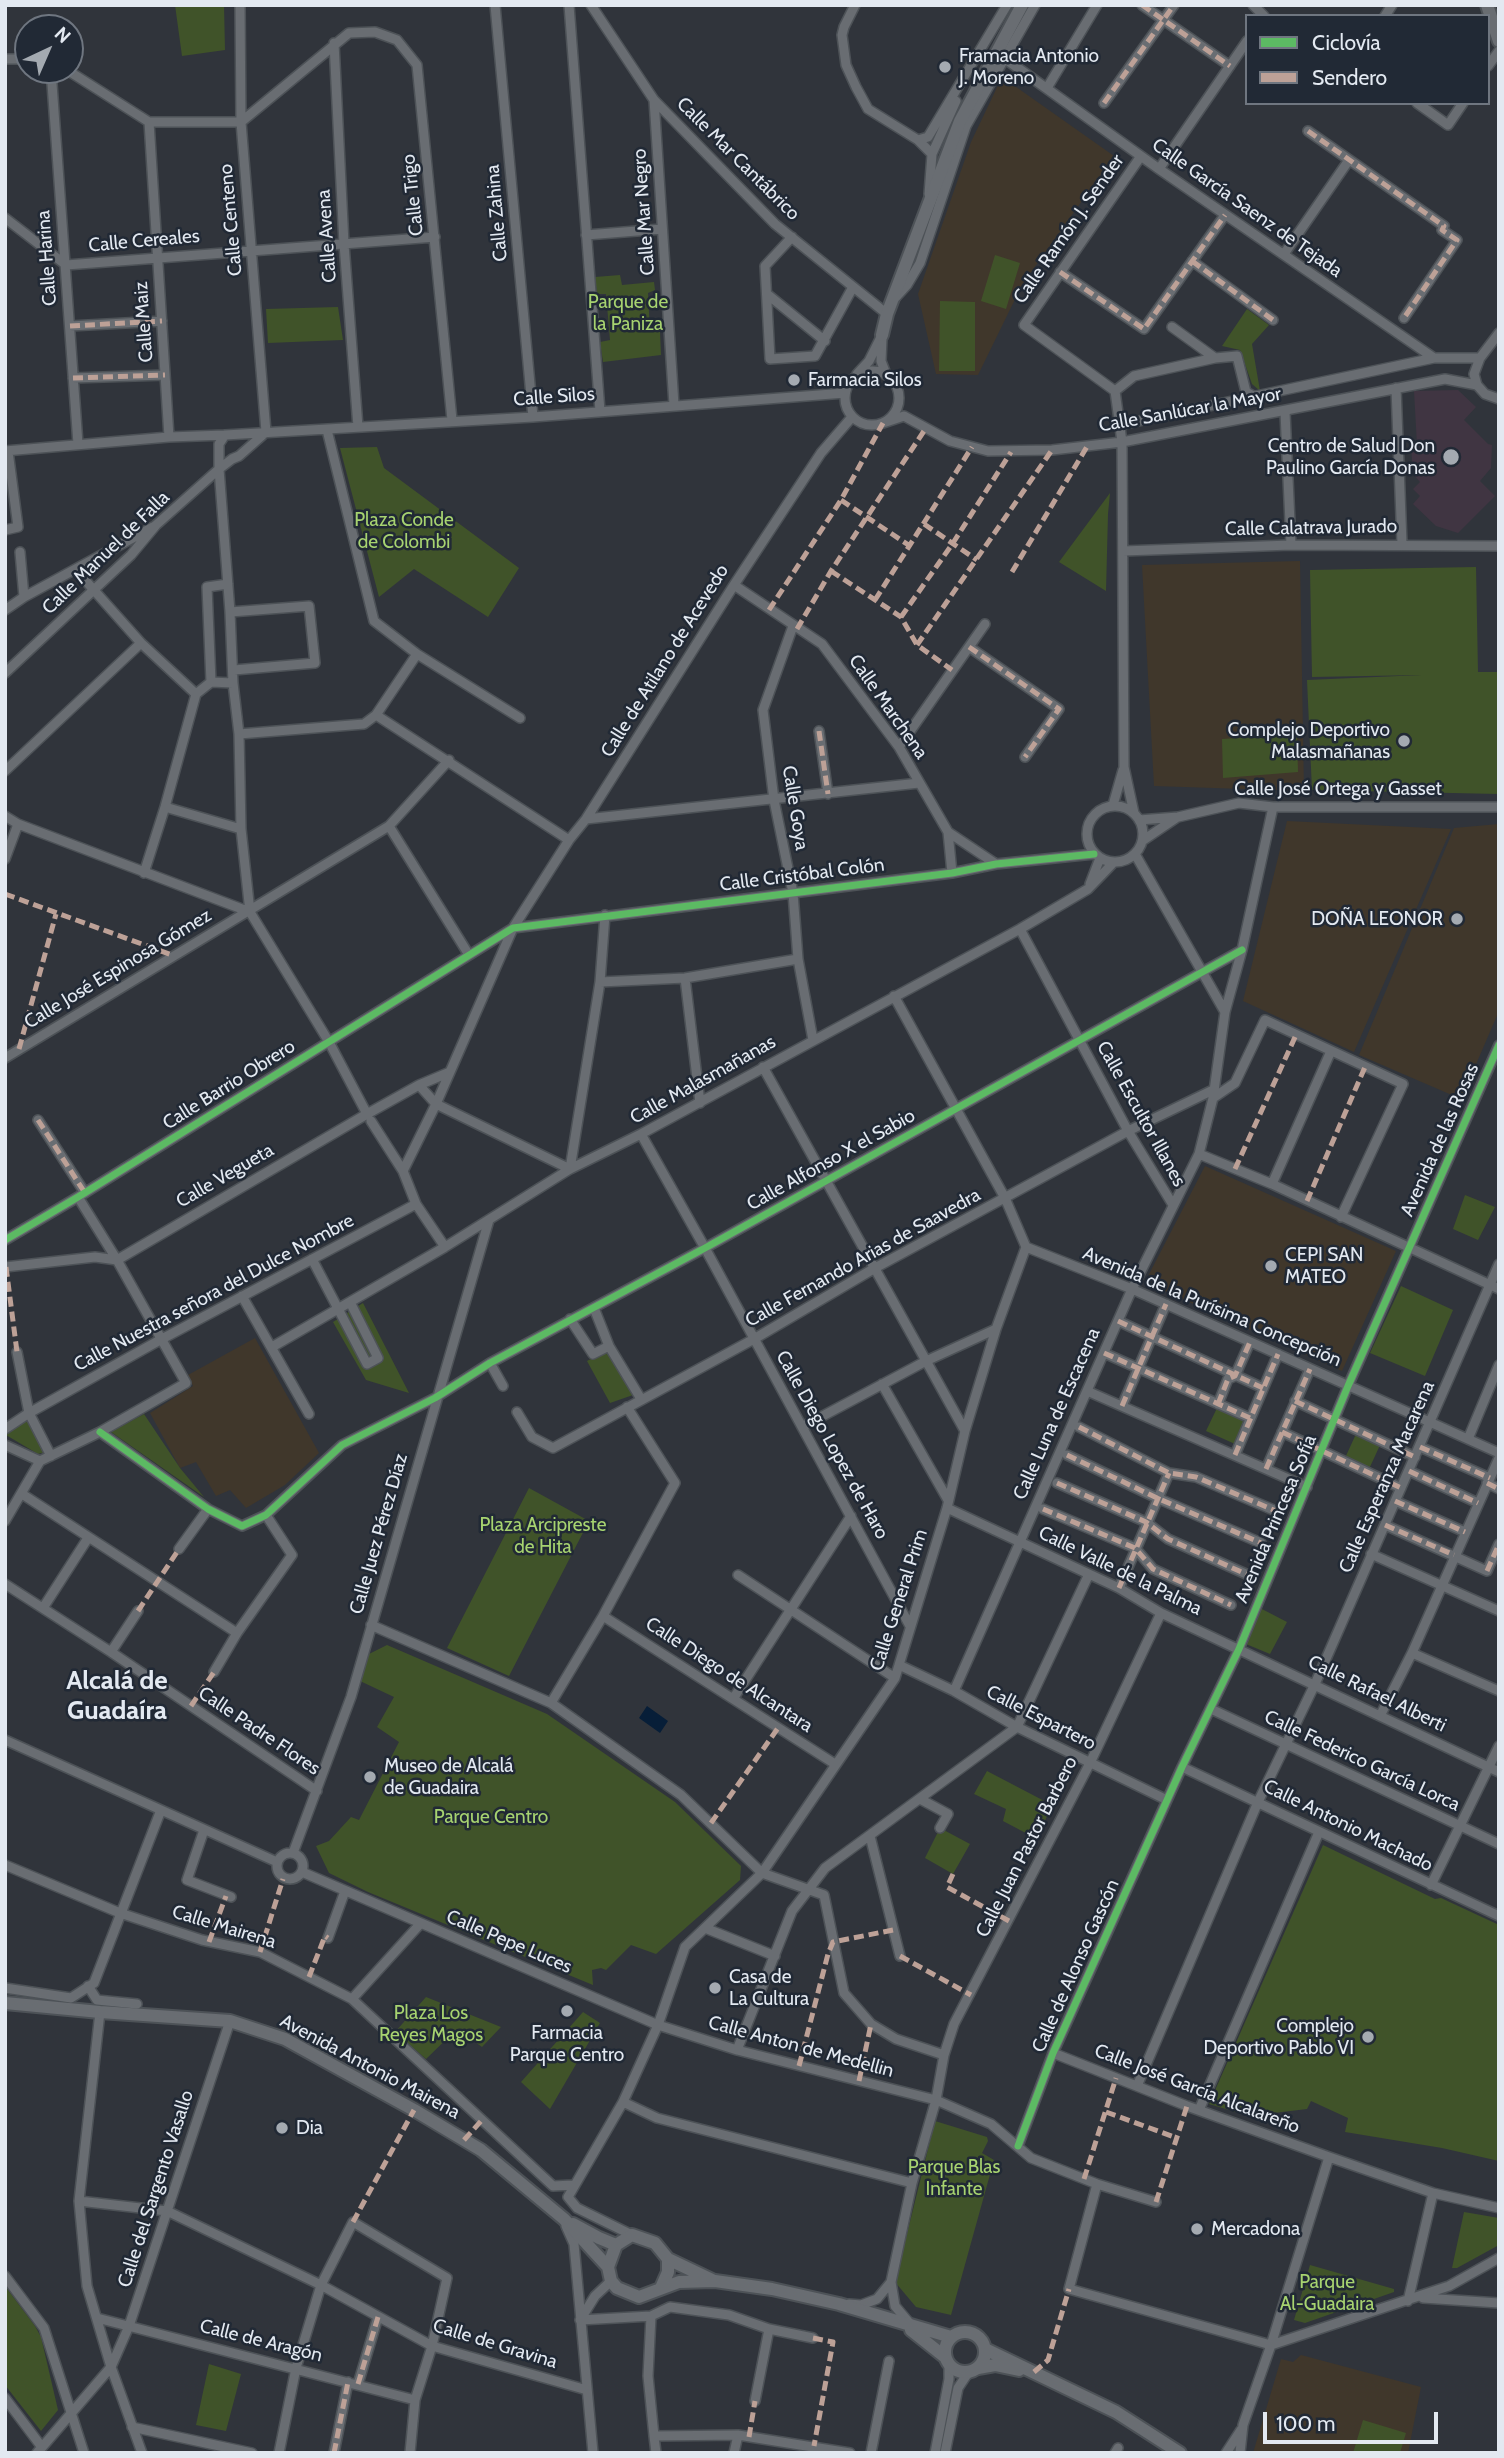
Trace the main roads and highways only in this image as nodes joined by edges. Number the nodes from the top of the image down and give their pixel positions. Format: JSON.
{"nodes":[{"id":1,"x":1022,"y":5,"type":"edge"},
{"id":2,"x":1487,"y":5,"type":"edge"},
{"id":3,"x":1499,"y":41,"type":"edge"},
{"id":4,"x":882,"y":335,"type":"road end"},
{"id":5,"x":5,"y":2003,"type":"edge"},
{"id":6,"x":564,"y":2218,"type":"junction"},
{"id":7,"x":616,"y":2245,"type":"junction"},
{"id":8,"x":668,"y":2259,"type":"junction"},
{"id":9,"x":608,"y":2267,"type":"junction"},
{"id":10,"x":715,"y":2281,"type":"junction"},
{"id":11,"x":661,"y":2288,"type":"junction"},
{"id":12,"x":885,"y":2318,"type":"junction"},
{"id":13,"x":950,"y":2337,"type":"junction"},
{"id":14,"x":985,"y":2349,"type":"junction"},
{"id":15,"x":947,"y":2361,"type":"junction"},
{"id":16,"x":973,"y":2370,"type":"junction"},
{"id":17,"x":1034,"y":2372,"type":"junction"},
{"id":18,"x":1180,"y":2453,"type":"edge"}],
"edges":[{"from":1,"to":4,"type":"main road"},
{"from":2,"to":3,"type":"main road"},
{"from":5,"to":6,"type":"main road","name":"Avenida Antonio Mairena"},
{"from":6,"to":7,"type":"main road"},
{"from":6,"to":9,"type":"main road"},
{"from":7,"to":8,"type":"main road"},
{"from":7,"to":9,"type":"main road"},
{"from":8,"to":10,"type":"main road"},
{"from":8,"to":11,"type":"main road"},
{"from":9,"to":11,"type":"main road"},
{"from":10,"to":11,"type":"main road"},
{"from":10,"to":12,"type":"main road"},
{"from":12,"to":13,"type":"main road"},
{"from":12,"to":15,"type":"main road"},
{"from":13,"to":14,"type":"main road"},
{"from":13,"to":15,"type":"main road"},
{"from":14,"to":16,"type":"main road"},
{"from":14,"to":17,"type":"main road"},
{"from":15,"to":16,"type":"main road"},
{"from":16,"to":17,"type":"main road"},
{"from":17,"to":18,"type":"main road"}]}
